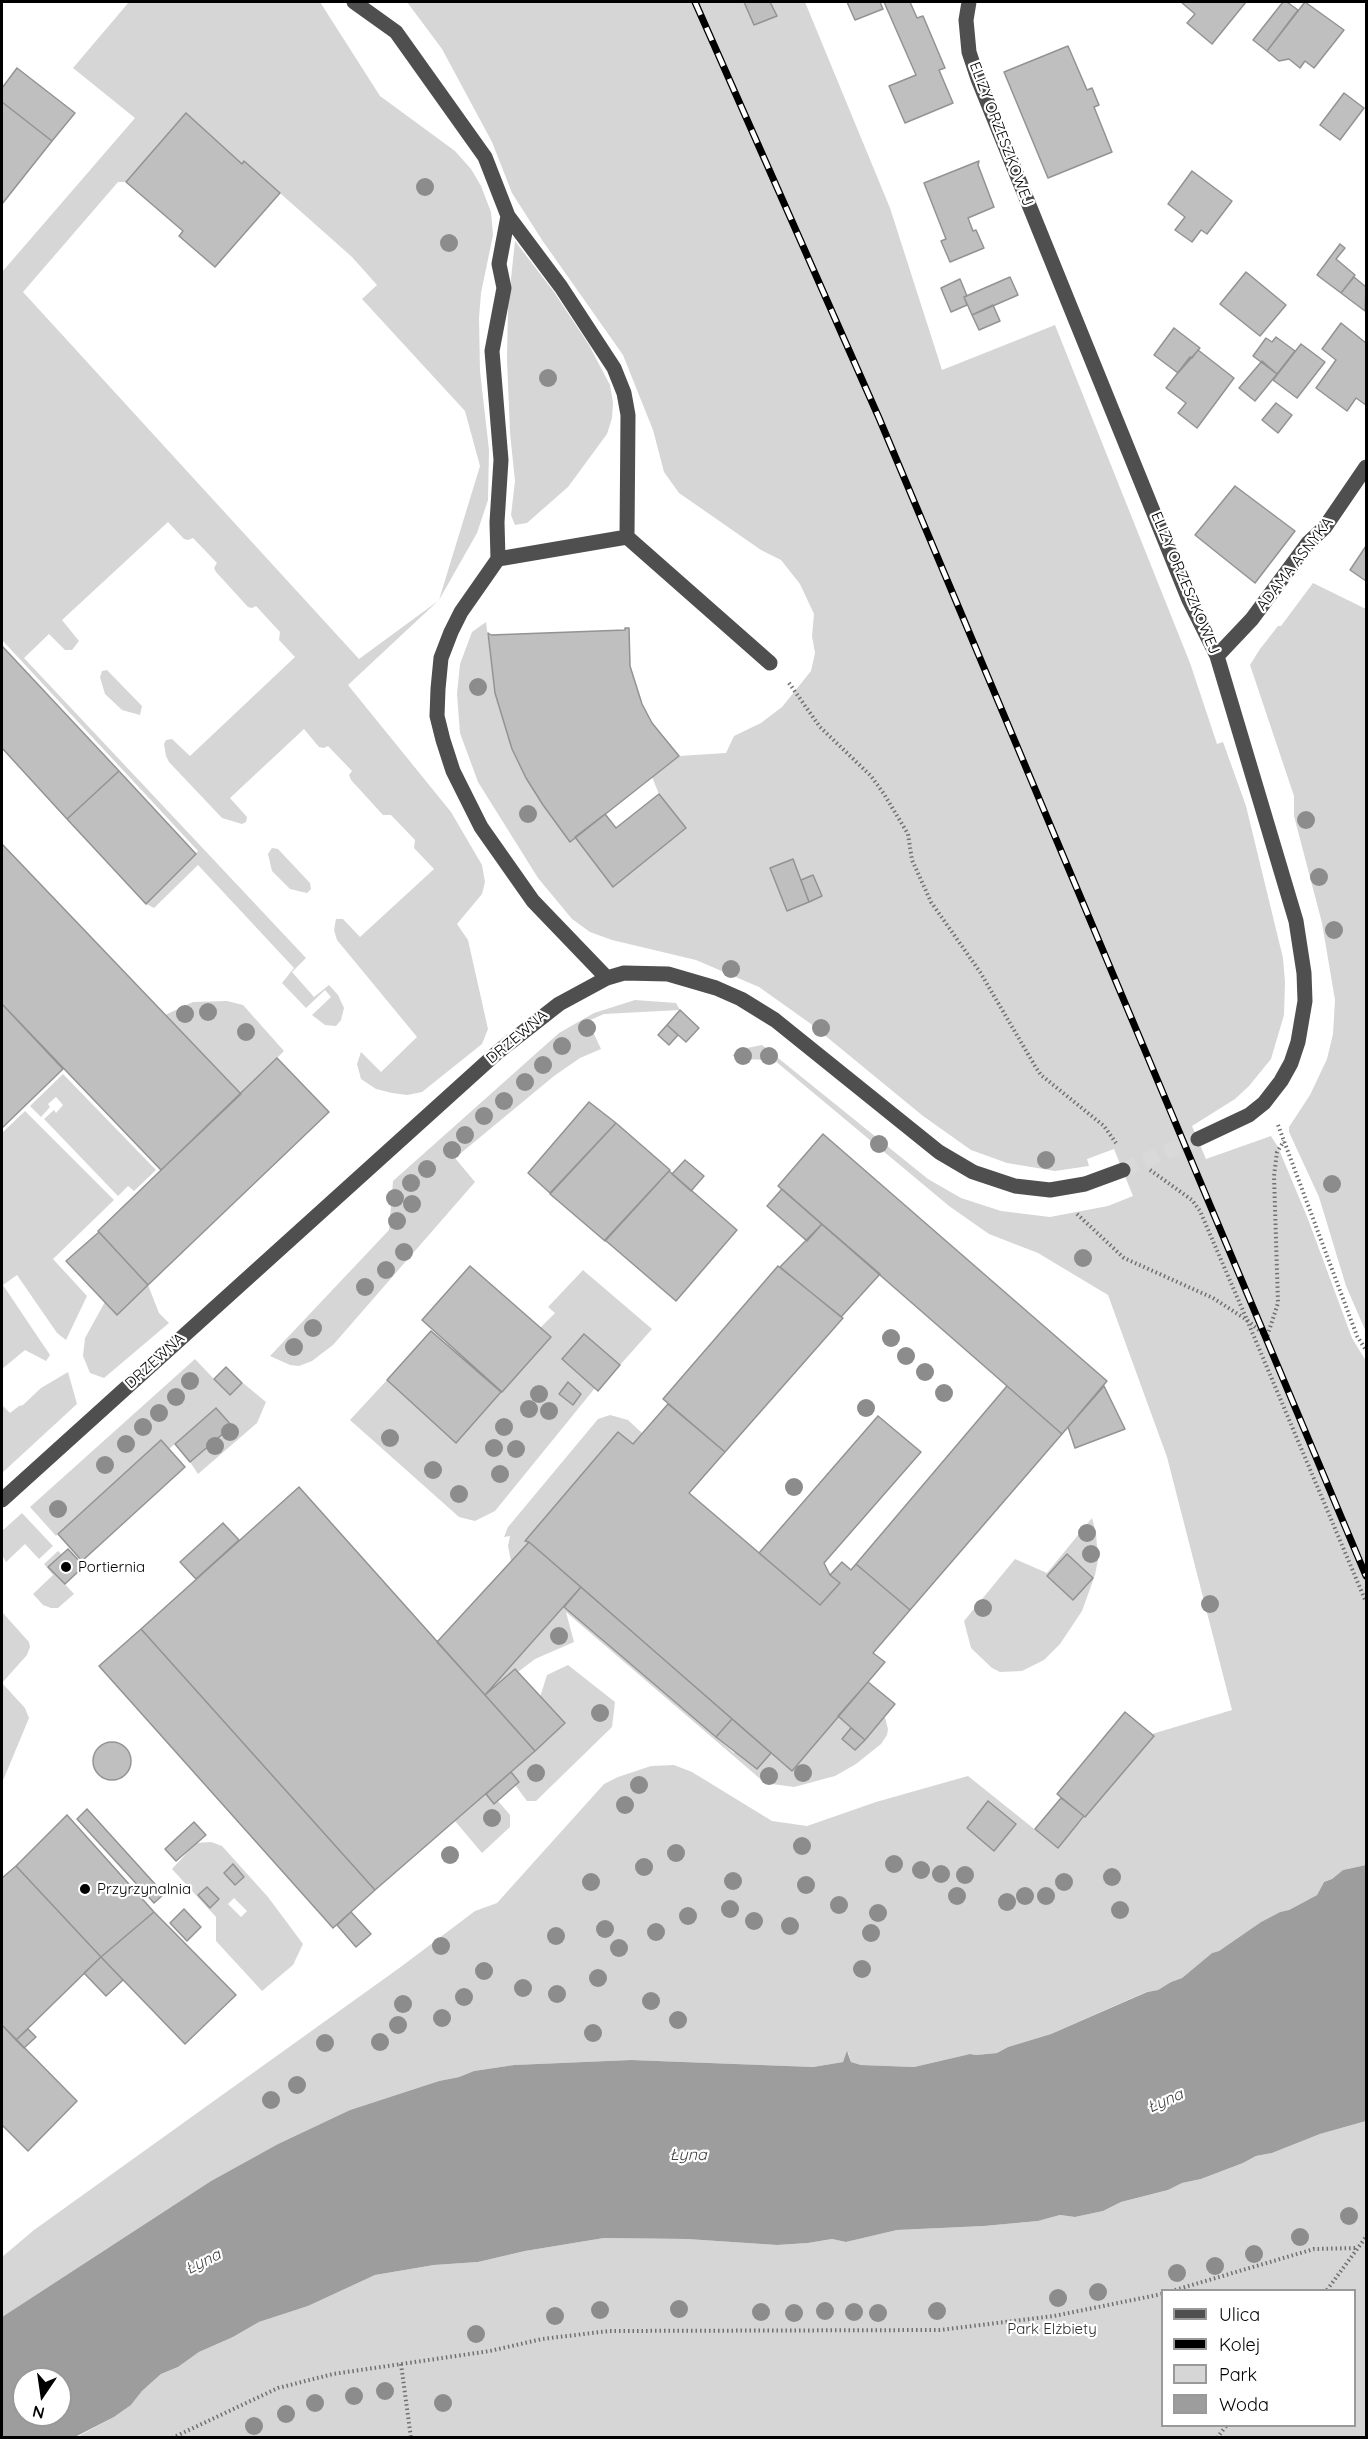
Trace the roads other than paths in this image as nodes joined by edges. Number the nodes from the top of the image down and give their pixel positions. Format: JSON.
{"nodes":[{"id":1,"x":354,"y":2,"type":"edge"},
{"id":2,"x":969,"y":2,"type":"edge"},
{"id":3,"x":508,"y":216,"type":"junction"},
{"id":4,"x":1366,"y":467,"type":"edge"},
{"id":5,"x":627,"y":537,"type":"junction"},
{"id":6,"x":498,"y":559,"type":"junction"},
{"id":7,"x":1217,"y":656,"type":"junction"},
{"id":8,"x":770,"y":663,"type":"road end"},
{"id":9,"x":607,"y":978,"type":"junction"},
{"id":10,"x":1198,"y":1139,"type":"tunnel mouth"},
{"id":11,"x":1123,"y":1170,"type":"tunnel mouth"},
{"id":12,"x":2,"y":1500,"type":"edge"}],
"edges":[{"from":1,"to":3,"type":"street"},
{"from":2,"to":7,"type":"street","name":"ELIZY ORZESZKOWEJ"},
{"from":3,"to":5,"type":"street"},
{"from":3,"to":6,"type":"street"},
{"from":4,"to":7,"type":"street","name":"ADAMA ASNYKA"},
{"from":5,"to":6,"type":"street"},
{"from":5,"to":8,"type":"street"},
{"from":6,"to":9,"type":"street"},
{"from":7,"to":10,"type":"street","name":"ELIZY ORZESZKOWEJ"},
{"from":9,"to":11,"type":"street","name":"DRZEWNA"},
{"from":9,"to":12,"type":"street","name":"DRZEWNA"}]}
